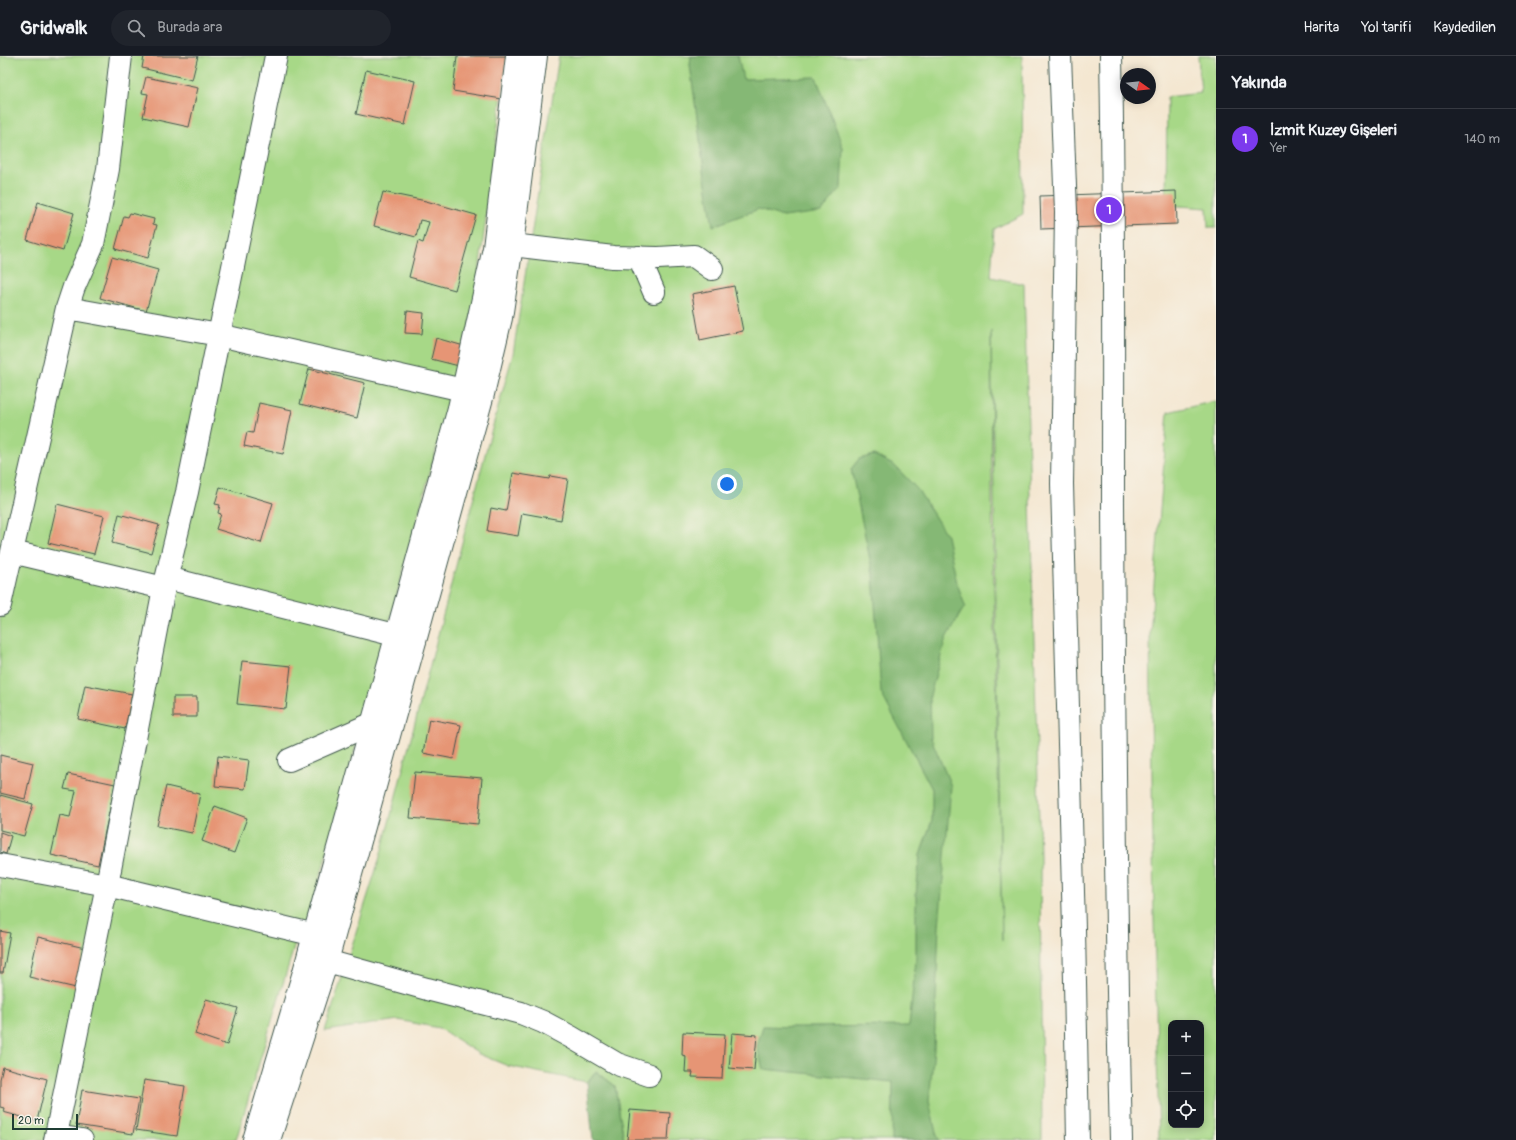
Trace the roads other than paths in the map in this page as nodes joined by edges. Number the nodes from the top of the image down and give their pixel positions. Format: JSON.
{"nodes":[{"id":1,"x":121,"y":56,"type":"edge"},
{"id":2,"x":276,"y":56,"type":"edge"},
{"id":3,"x":517,"y":56,"type":"edge"},
{"id":4,"x":536,"y":56,"type":"edge"},
{"id":5,"x":1060,"y":56,"type":"edge"},
{"id":6,"x":1111,"y":56,"type":"edge"},
{"id":7,"x":512,"y":245,"type":"junction"},
{"id":8,"x":639,"y":257,"type":"junction"},
{"id":9,"x":712,"y":269,"type":"dead end"},
{"id":10,"x":654,"y":292,"type":"dead end"},
{"id":11,"x":67,"y":308,"type":"junction"},
{"id":12,"x":219,"y":335,"type":"junction"},
{"id":13,"x":473,"y":392,"type":"junction"},
{"id":14,"x":24,"y":498,"type":"junction"},
{"id":15,"x":0,"y":529,"type":"edge"},
{"id":16,"x":12,"y":552,"type":"junction"},
{"id":17,"x":166,"y":583,"type":"junction"},
{"id":18,"x":0,"y":605,"type":"edge"},
{"id":19,"x":406,"y":637,"type":"junction"},
{"id":20,"x":396,"y":714,"type":"junction"},
{"id":21,"x":372,"y":724,"type":"junction"},
{"id":22,"x":289,"y":760,"type":"dead end"},
{"id":23,"x":0,"y":865,"type":"edge"},
{"id":24,"x":107,"y":884,"type":"junction"},
{"id":25,"x":324,"y":938,"type":"junction"},
{"id":26,"x":327,"y":960,"type":"junction"},
{"id":27,"x":649,"y":1074,"type":"dead end"},
{"id":28,"x":56,"y":1138,"type":"edge"},
{"id":29,"x":82,"y":1140,"type":"edge"},
{"id":30,"x":254,"y":1140,"type":"edge"},
{"id":31,"x":269,"y":1140,"type":"edge"},
{"id":32,"x":1078,"y":1140,"type":"edge"},
{"id":33,"x":1121,"y":1140,"type":"edge"}],
"edges":[{"from":1,"to":11,"type":"main road"},
{"from":2,"to":12,"type":"main road"},
{"from":3,"to":13,"type":"main road"},
{"from":4,"to":7,"type":"main road"},
{"from":5,"to":32,"type":"main road"},
{"from":6,"to":33,"type":"main road"},
{"from":7,"to":8,"type":"main road"},
{"from":7,"to":13,"type":"main road"},
{"from":8,"to":9,"type":"main road"},
{"from":8,"to":10,"type":"main road"},
{"from":11,"to":12,"type":"main road"},
{"from":11,"to":14,"type":"main road"},
{"from":12,"to":13,"type":"main road"},
{"from":12,"to":17,"type":"main road"},
{"from":13,"to":19,"type":"main road"},
{"from":14,"to":15,"type":"main road"},
{"from":14,"to":16,"type":"main road"},
{"from":16,"to":17,"type":"main road"},
{"from":16,"to":18,"type":"main road"},
{"from":17,"to":19,"type":"main road"},
{"from":17,"to":24,"type":"main road"},
{"from":19,"to":20,"type":"main road"},
{"from":19,"to":21,"type":"main road"},
{"from":20,"to":21,"type":"main road"},
{"from":20,"to":25,"type":"main road"},
{"from":21,"to":22,"type":"main road"},
{"from":21,"to":25,"type":"main road"},
{"from":23,"to":24,"type":"main road"},
{"from":24,"to":25,"type":"main road"},
{"from":24,"to":28,"type":"main road"},
{"from":25,"to":26,"type":"main road"},
{"from":25,"to":30,"type":"main road"},
{"from":26,"to":27,"type":"main road"},
{"from":26,"to":31,"type":"main road"},
{"from":28,"to":29,"type":"main road"}]}
